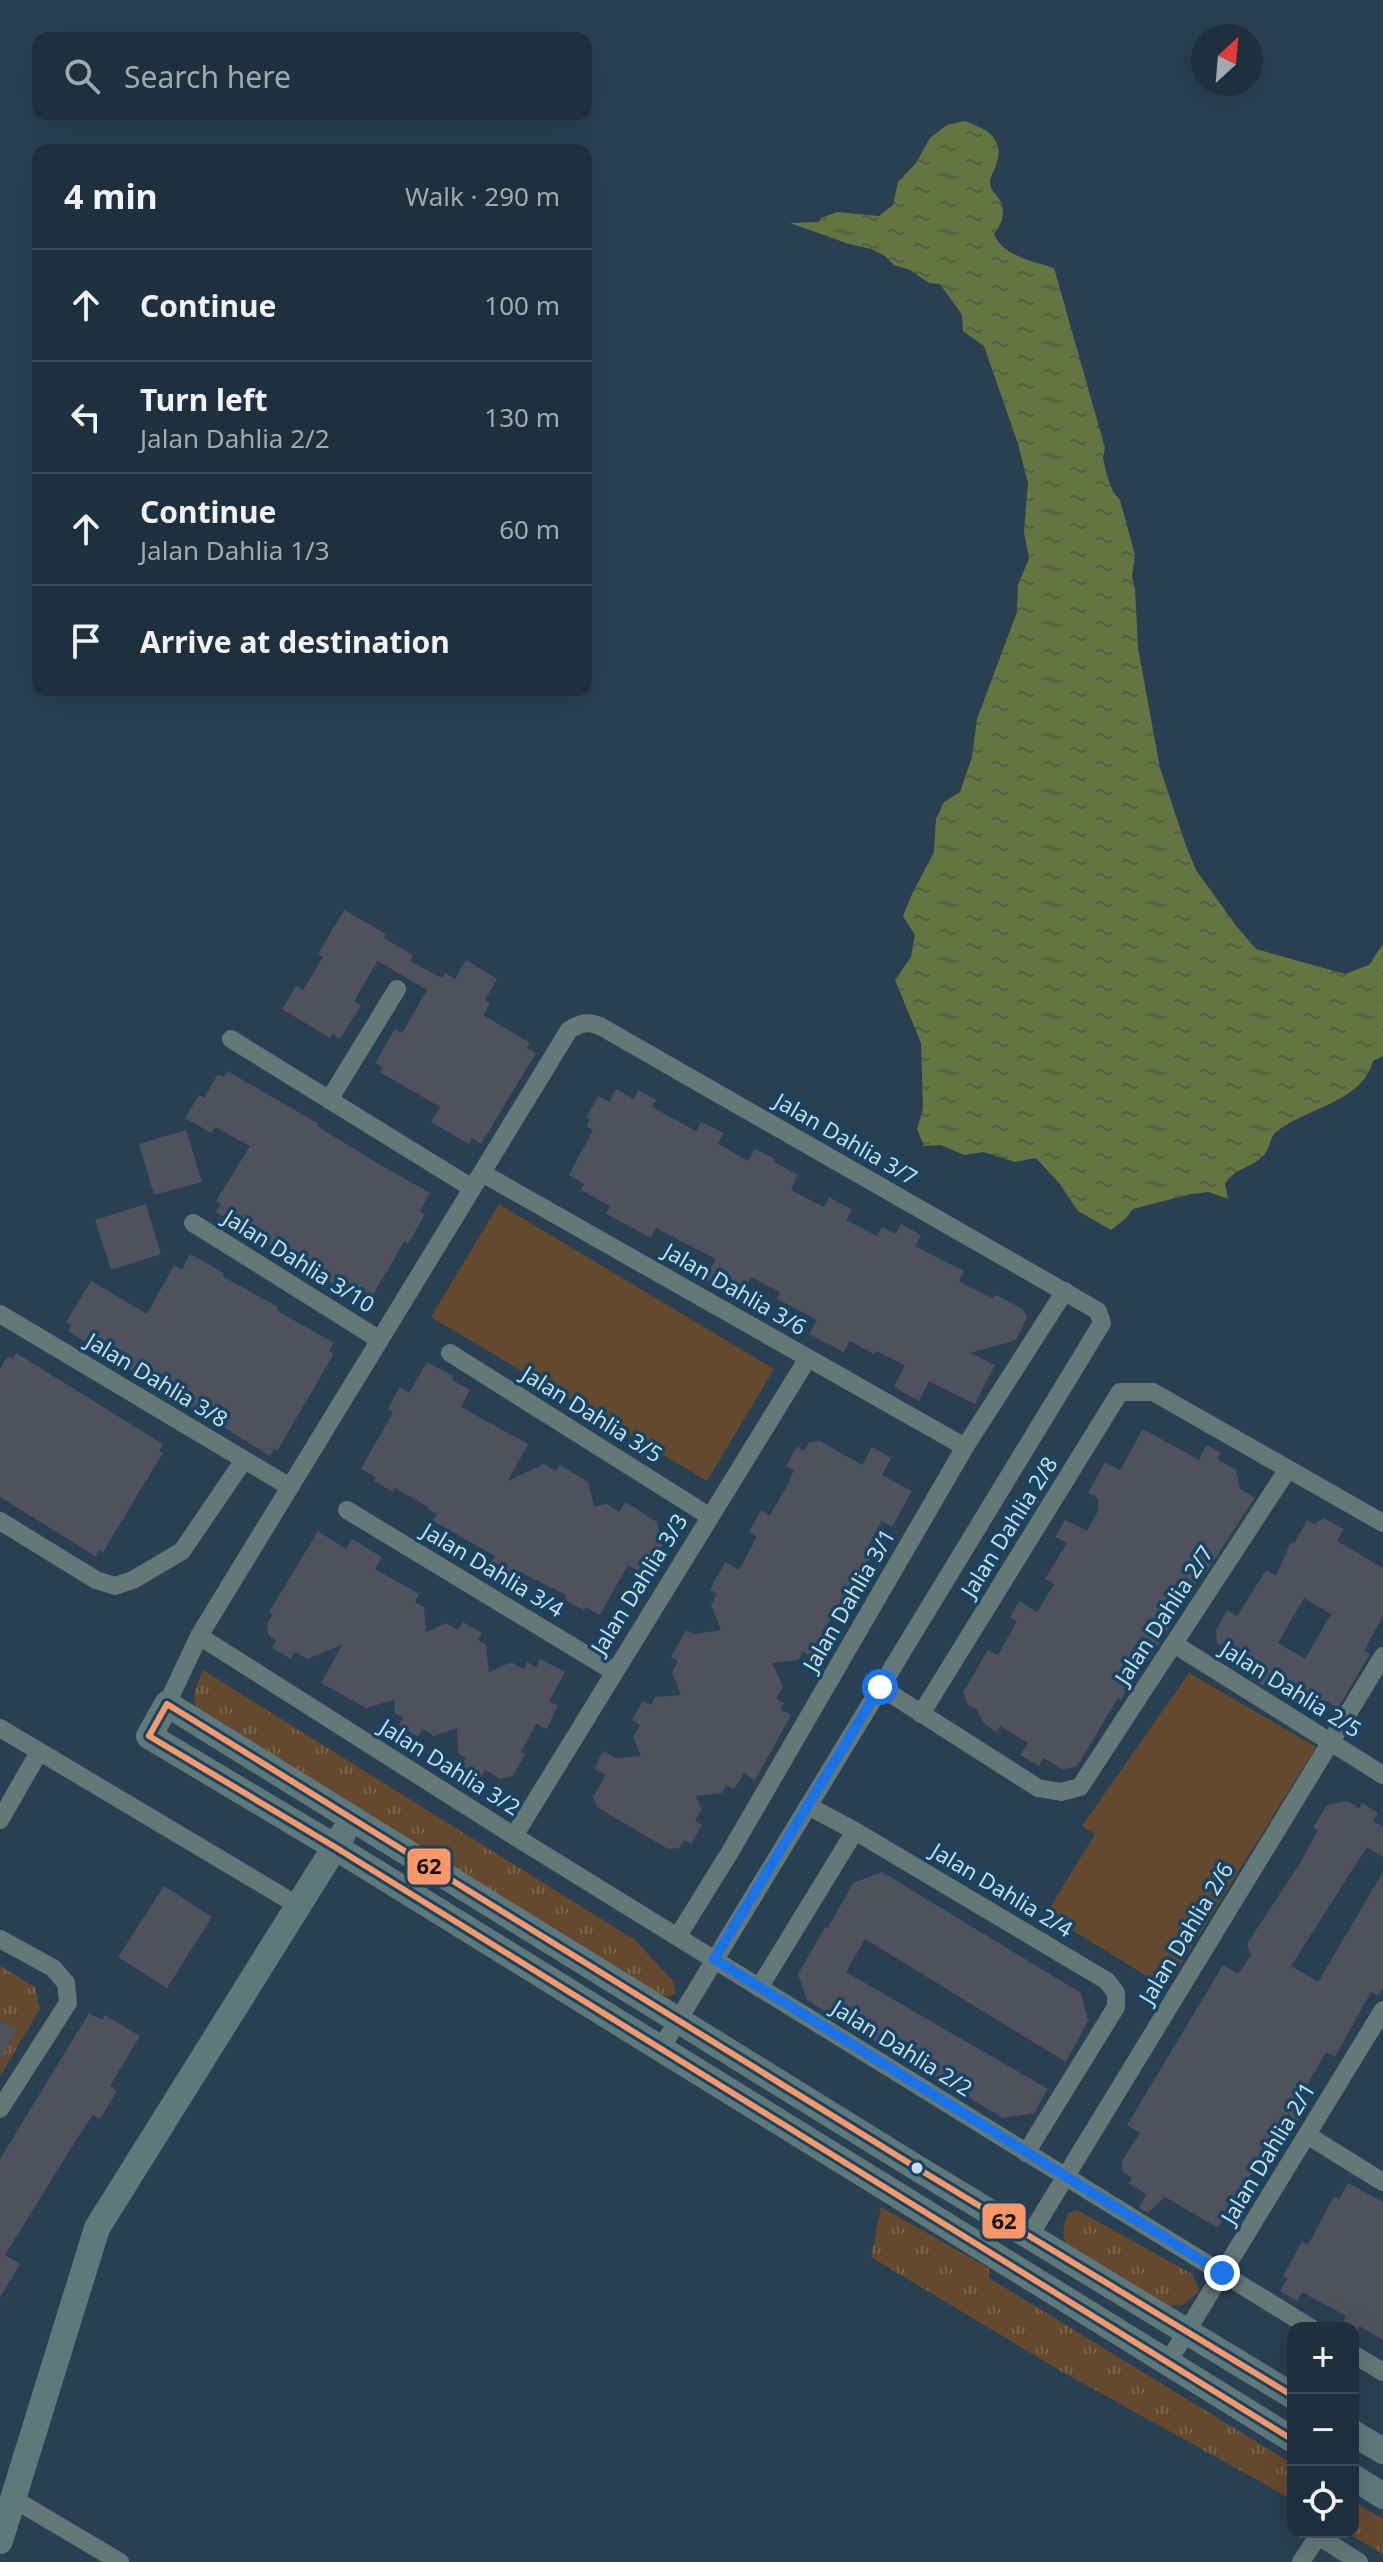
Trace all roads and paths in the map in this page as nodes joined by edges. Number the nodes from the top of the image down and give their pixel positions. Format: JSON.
{"nodes":[{"id":1,"x":397,"y":989,"type":"dead end"},
{"id":2,"x":231,"y":1039,"type":"dead end"},
{"id":3,"x":329,"y":1100,"type":"junction"},
{"id":4,"x":477,"y":1180,"type":"junction"},
{"id":5,"x":193,"y":1223,"type":"dead end"},
{"id":6,"x":1065,"y":1291,"type":"junction"},
{"id":7,"x":0,"y":1314,"type":"edge"},
{"id":8,"x":380,"y":1340,"type":"junction"},
{"id":9,"x":450,"y":1353,"type":"dead end"},
{"id":10,"x":808,"y":1358,"type":"junction"},
{"id":11,"x":965,"y":1447,"type":"junction"},
{"id":12,"x":244,"y":1460,"type":"junction"},
{"id":13,"x":1288,"y":1469,"type":"junction"},
{"id":14,"x":290,"y":1487,"type":"junction"},
{"id":15,"x":347,"y":1510,"type":"dead end"},
{"id":16,"x":709,"y":1516,"type":"junction"},
{"id":17,"x":0,"y":1521,"type":"edge"},
{"id":18,"x":1383,"y":1523,"type":"edge"},
{"id":19,"x":199,"y":1636,"type":"junction"},
{"id":20,"x":1174,"y":1644,"type":"junction"},
{"id":21,"x":1383,"y":1656,"type":"edge"},
{"id":22,"x":613,"y":1671,"type":"junction"},
{"id":23,"x":880,"y":1687,"type":"junction"},
{"id":24,"x":167,"y":1704,"type":"junction"},
{"id":25,"x":921,"y":1714,"type":"junction"},
{"id":26,"x":0,"y":1728,"type":"edge"},
{"id":27,"x":1330,"y":1742,"type":"junction"},
{"id":28,"x":39,"y":1752,"type":"junction"},
{"id":29,"x":1383,"y":1775,"type":"edge"},
{"id":30,"x":808,"y":1806,"type":"junction"},
{"id":31,"x":353,"y":1819,"type":"junction"},
{"id":32,"x":0,"y":1820,"type":"edge"},
{"id":33,"x":855,"y":1831,"type":"junction"},
{"id":34,"x":514,"y":1836,"type":"junction"},
{"id":35,"x":335,"y":1847,"type":"junction"},
{"id":36,"x":297,"y":1905,"type":"junction"},
{"id":37,"x":678,"y":1936,"type":"junction"},
{"id":38,"x":0,"y":1939,"type":"edge"},
{"id":39,"x":714,"y":1959,"type":"junction"},
{"id":40,"x":759,"y":1988,"type":"junction"},
{"id":41,"x":1383,"y":2010,"type":"edge"},
{"id":42,"x":678,"y":2018,"type":"junction"},
{"id":43,"x":660,"y":2050,"type":"junction"},
{"id":44,"x":0,"y":2109,"type":"edge"},
{"id":45,"x":1307,"y":2135,"type":"junction"},
{"id":46,"x":1026,"y":2153,"type":"junction"},
{"id":47,"x":1065,"y":2176,"type":"junction"},
{"id":48,"x":1383,"y":2182,"type":"edge"},
{"id":49,"x":1030,"y":2235,"type":"junction"},
{"id":50,"x":1222,"y":2273,"type":"junction"},
{"id":51,"x":1301,"y":2322,"type":"edge"},
{"id":52,"x":1187,"y":2331,"type":"junction"},
{"id":53,"x":1359,"y":2358,"type":"edge"},
{"id":54,"x":1168,"y":2362,"type":"junction"},
{"id":55,"x":1383,"y":2372,"type":"edge"},
{"id":56,"x":1290,"y":2394,"type":"edge"},
{"id":57,"x":1287,"y":2436,"type":"edge"},
{"id":58,"x":1359,"y":2437,"type":"edge"},
{"id":59,"x":1383,"y":2451,"type":"edge"},
{"id":60,"x":1359,"y":2481,"type":"edge"},
{"id":61,"x":1383,"y":2496,"type":"edge"},
{"id":62,"x":12,"y":2498,"type":"junction"},
{"id":63,"x":0,"y":2541,"type":"edge"},
{"id":64,"x":120,"y":2562,"type":"edge"},
{"id":65,"x":1301,"y":2562,"type":"edge"},
{"id":66,"x":1359,"y":2562,"type":"edge"}],
"edges":[{"from":1,"to":3,"type":"street"},
{"from":2,"to":3,"type":"street","name":"Jalan Dahlia 3/6"},
{"from":3,"to":4,"type":"street","name":"Jalan Dahlia 3/6"},
{"from":4,"to":6,"type":"street","name":"Jalan Dahlia 3/7"},
{"from":4,"to":8,"type":"street"},
{"from":4,"to":10,"type":"street","name":"Jalan Dahlia 3/6"},
{"from":5,"to":8,"type":"street","name":"Jalan Dahlia 3/10"},
{"from":6,"to":11,"type":"street","name":"Jalan Dahlia 3/1"},
{"from":6,"to":23,"type":"street","name":"Jalan Dahlia 3/7"},
{"from":7,"to":12,"type":"street","name":"Jalan Dahlia 3/8"},
{"from":8,"to":14,"type":"street"},
{"from":9,"to":16,"type":"street","name":"Jalan Dahlia 3/5"},
{"from":10,"to":11,"type":"street","name":"Jalan Dahlia 3/6"},
{"from":10,"to":16,"type":"street","name":"Jalan Dahlia 3/3"},
{"from":11,"to":37,"type":"street","name":"Jalan Dahlia 3/1"},
{"from":12,"to":14,"type":"street","name":"Jalan Dahlia 3/8"},
{"from":12,"to":17,"type":"street"},
{"from":13,"to":18,"type":"street"},
{"from":13,"to":20,"type":"street","name":"Jalan Dahlia 2/7"},
{"from":13,"to":25,"type":"street","name":"Jalan Dahlia 2/8"},
{"from":14,"to":19,"type":"street"},
{"from":15,"to":22,"type":"street","name":"Jalan Dahlia 3/4"},
{"from":16,"to":22,"type":"street","name":"Jalan Dahlia 3/3"},
{"from":19,"to":24,"type":"street"},
{"from":19,"to":34,"type":"street","name":"Jalan Dahlia 3/2"},
{"from":20,"to":25,"type":"street","name":"Jalan Dahlia 2/7"},
{"from":20,"to":27,"type":"street","name":"Jalan Dahlia 2/5"},
{"from":21,"to":27,"type":"street","name":"Jalan Dahlia 2/6"},
{"from":22,"to":34,"type":"street","name":"Jalan Dahlia 3/3"},
{"from":23,"to":25,"type":"street"},
{"from":23,"to":30,"type":"street"},
{"from":24,"to":31,"type":"street"},
{"from":24,"to":35,"type":"street"},
{"from":26,"to":28,"type":"street"},
{"from":27,"to":29,"type":"street","name":"Jalan Dahlia 2/5"},
{"from":27,"to":47,"type":"street","name":"Jalan Dahlia 2/6"},
{"from":28,"to":32,"type":"street"},
{"from":28,"to":36,"type":"street"},
{"from":30,"to":33,"type":"street","name":"Jalan Dahlia 2/4"},
{"from":30,"to":39,"type":"street"},
{"from":31,"to":35,"type":"street"},
{"from":31,"to":42,"type":"street"},
{"from":33,"to":40,"type":"street"},
{"from":33,"to":46,"type":"street","name":"Jalan Dahlia 2/4"},
{"from":34,"to":37,"type":"street","name":"Jalan Dahlia 3/2"},
{"from":35,"to":36,"type":"street"},
{"from":35,"to":43,"type":"street"},
{"from":36,"to":62,"type":"street"},
{"from":37,"to":39,"type":"street","name":"Jalan Dahlia 3/2"},
{"from":38,"to":44,"type":"street"},
{"from":39,"to":40,"type":"street","name":"Jalan Dahlia 2/2"},
{"from":39,"to":42,"type":"street"},
{"from":40,"to":46,"type":"street","name":"Jalan Dahlia 2/2"},
{"from":41,"to":45,"type":"street","name":"Jalan Dahlia 2/1"},
{"from":42,"to":43,"type":"street"},
{"from":42,"to":49,"type":"street"},
{"from":43,"to":54,"type":"street"},
{"from":45,"to":48,"type":"street"},
{"from":45,"to":50,"type":"street","name":"Jalan Dahlia 2/1"},
{"from":46,"to":47,"type":"street","name":"Jalan Dahlia 2/2"},
{"from":47,"to":49,"type":"street","name":"Jalan Dahlia 2/6"},
{"from":47,"to":50,"type":"street","name":"Jalan Dahlia 2/2"},
{"from":49,"to":52,"type":"street"},
{"from":50,"to":51,"type":"street","name":"Jalan Dahlia 2/2"},
{"from":50,"to":52,"type":"street","name":"Jalan Dahlia 2/1"},
{"from":52,"to":54,"type":"street","name":"Jalan Dahlia 2/1"},
{"from":52,"to":56,"type":"street"},
{"from":53,"to":55,"type":"street"},
{"from":54,"to":57,"type":"street"},
{"from":58,"to":59,"type":"street"},
{"from":60,"to":61,"type":"street"},
{"from":62,"to":63,"type":"street"},
{"from":62,"to":64,"type":"street"},
{"from":65,"to":66,"type":"street"}]}
